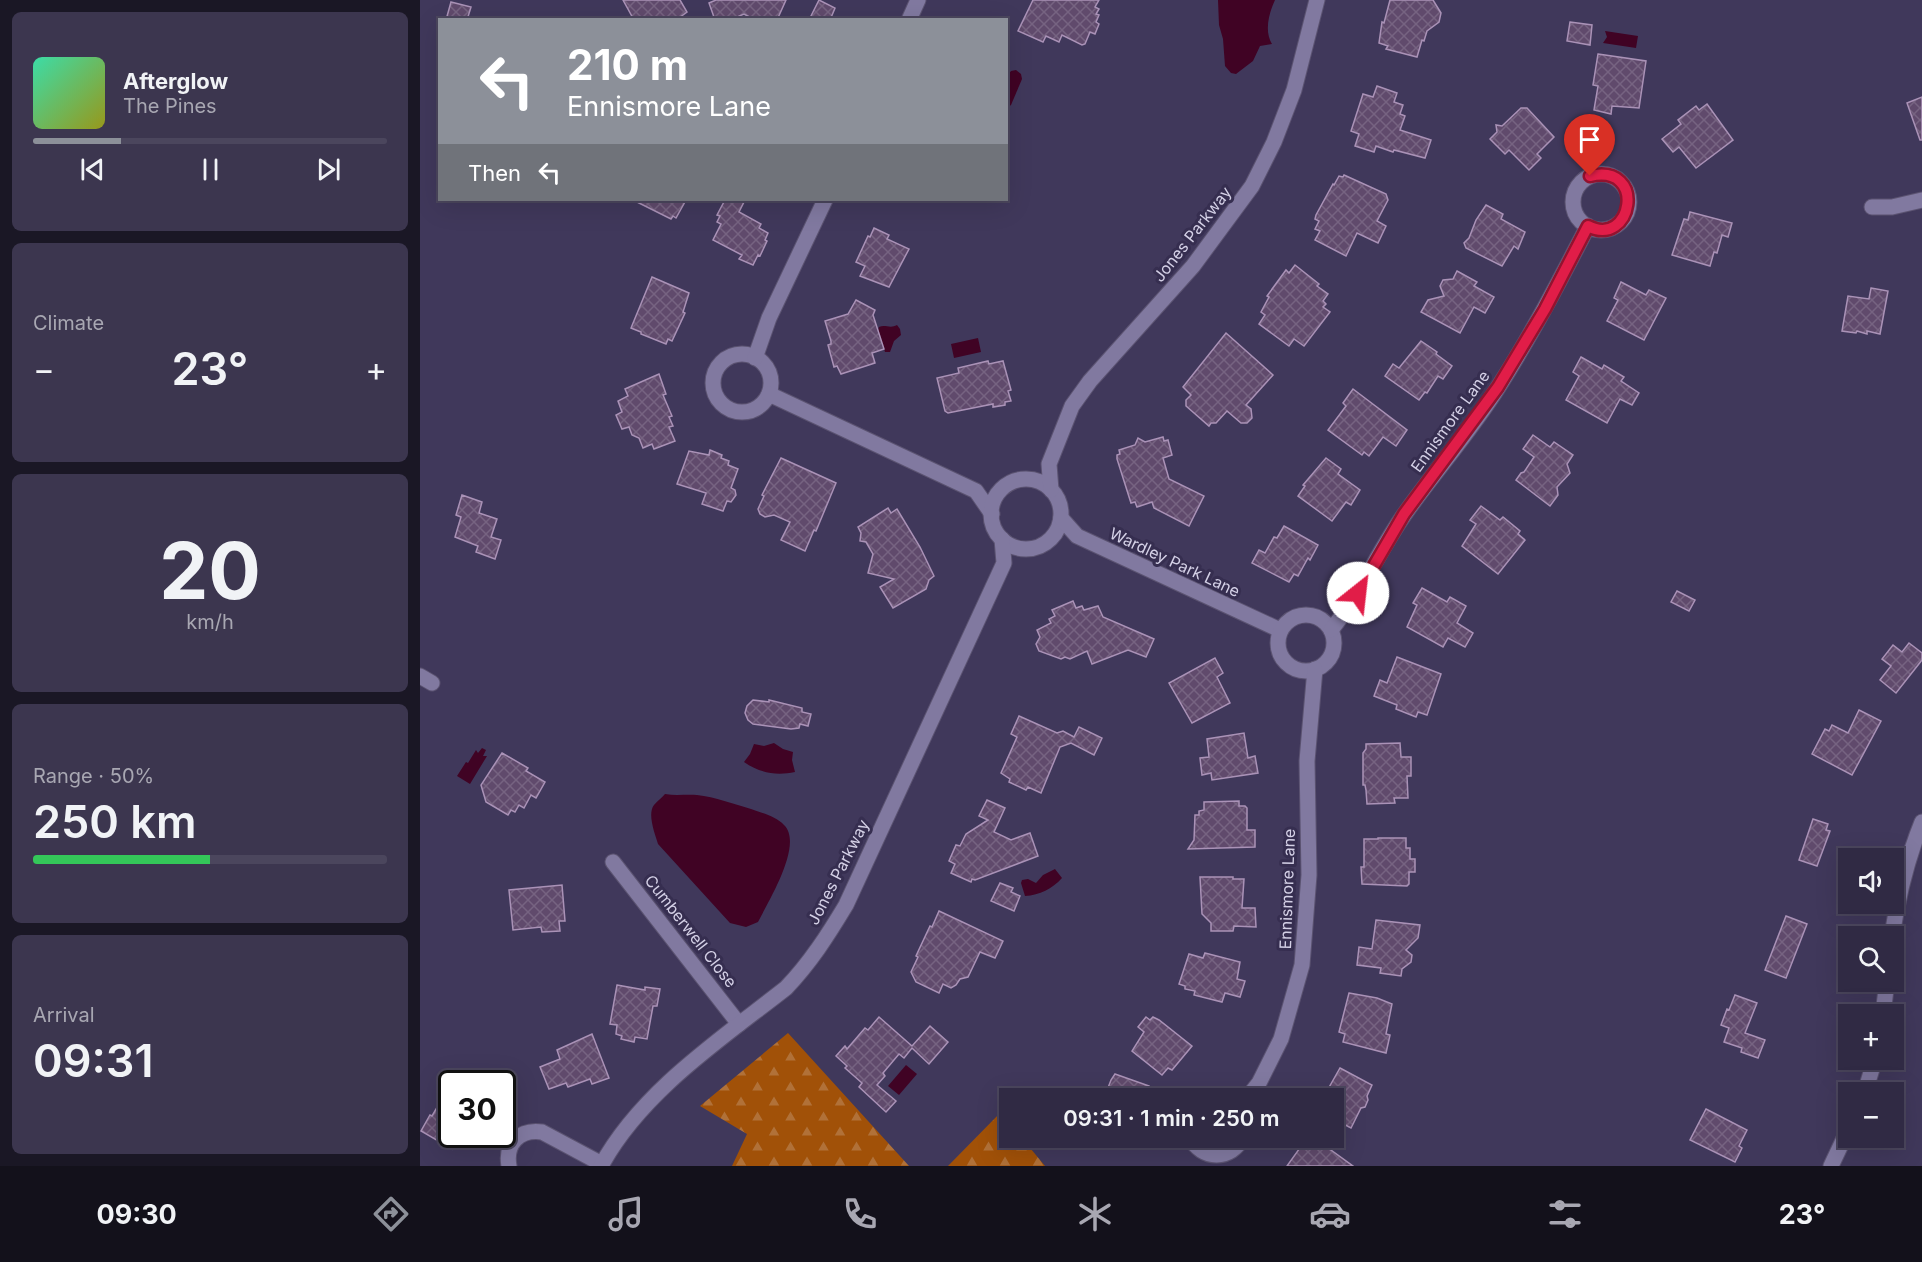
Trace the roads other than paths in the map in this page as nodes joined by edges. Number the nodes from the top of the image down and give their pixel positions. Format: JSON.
{"nodes":[{"id":1,"x":918,"y":0,"type":"edge"},
{"id":2,"x":1317,"y":0,"type":"edge"},
{"id":3,"x":910,"y":18,"type":"edge"},
{"id":4,"x":1922,"y":200,"type":"edge"},
{"id":5,"x":825,"y":201,"type":"edge"},
{"id":6,"x":1872,"y":207,"type":"dead end"},
{"id":7,"x":1588,"y":226,"type":"dead end"},
{"id":8,"x":755,"y":357,"type":"junction"},
{"id":9,"x":769,"y":394,"type":"junction"},
{"id":10,"x":1049,"y":464,"type":"junction"},
{"id":11,"x":1030,"y":480,"type":"junction"},
{"id":12,"x":1003,"y":489,"type":"junction"},
{"id":13,"x":1051,"y":490,"type":"junction"},
{"id":14,"x":976,"y":491,"type":"junction"},
{"id":15,"x":992,"y":514,"type":"junction"},
{"id":16,"x":1061,"y":518,"type":"junction"},
{"id":17,"x":1077,"y":536,"type":"junction"},
{"id":18,"x":1002,"y":539,"type":"junction"},
{"id":19,"x":1051,"y":539,"type":"junction"},
{"id":20,"x":1027,"y":549,"type":"junction"},
{"id":21,"x":1004,"y":563,"type":"junction"},
{"id":22,"x":1280,"y":630,"type":"junction"},
{"id":23,"x":1331,"y":630,"type":"junction"},
{"id":24,"x":1315,"y":669,"type":"junction"},
{"id":25,"x":1922,"y":822,"type":"edge"},
{"id":26,"x":614,"y":862,"type":"dead end"},
{"id":27,"x":1893,"y":926,"type":"edge"},
{"id":28,"x":739,"y":1024,"type":"junction"},
{"id":29,"x":1255,"y":1088,"type":"edge"},
{"id":30,"x":1197,"y":1148,"type":"edge"},
{"id":31,"x":1236,"y":1148,"type":"edge"},
{"id":32,"x":1840,"y":1148,"type":"edge"},
{"id":33,"x":601,"y":1165,"type":"edge"},
{"id":34,"x":509,"y":1166,"type":"edge"},
{"id":35,"x":1831,"y":1166,"type":"edge"}],
"edges":[{"from":1,"to":3,"type":"street"},
{"from":2,"to":10,"type":"street","name":"Jones Parkway"},
{"from":4,"to":6,"type":"street"},
{"from":5,"to":8,"type":"street"},
{"from":7,"to":23,"type":"street","name":"Ennismore Lane"},
{"from":8,"to":9,"type":"street"},
{"from":8,"to":9,"type":"street"},
{"from":9,"to":14,"type":"street"},
{"from":10,"to":11,"type":"street","name":"Jones Parkway"},
{"from":10,"to":13,"type":"street","name":"Jones Parkway"},
{"from":11,"to":12,"type":"street"},
{"from":11,"to":13,"type":"street"},
{"from":12,"to":14,"type":"street"},
{"from":12,"to":15,"type":"street"},
{"from":13,"to":16,"type":"street"},
{"from":14,"to":15,"type":"street"},
{"from":15,"to":18,"type":"street"},
{"from":16,"to":17,"type":"street","name":"Wardley Park Lane"},
{"from":16,"to":19,"type":"street"},
{"from":17,"to":19,"type":"street"},
{"from":17,"to":22,"type":"street","name":"Wardley Park Lane"},
{"from":18,"to":20,"type":"street"},
{"from":18,"to":21,"type":"street","name":"Jones Parkway"},
{"from":19,"to":20,"type":"street"},
{"from":20,"to":21,"type":"street"},
{"from":21,"to":28,"type":"street","name":"Jones Parkway"},
{"from":22,"to":23,"type":"street"},
{"from":22,"to":24,"type":"street"},
{"from":23,"to":24,"type":"street"},
{"from":24,"to":29,"type":"street","name":"Ennismore Lane"},
{"from":25,"to":27,"type":"street"},
{"from":26,"to":28,"type":"street","name":"Cumberwell Close"},
{"from":28,"to":33,"type":"street","name":"Jones Parkway"},
{"from":30,"to":31,"type":"street"},
{"from":32,"to":35,"type":"street"},
{"from":33,"to":34,"type":"street"}]}
